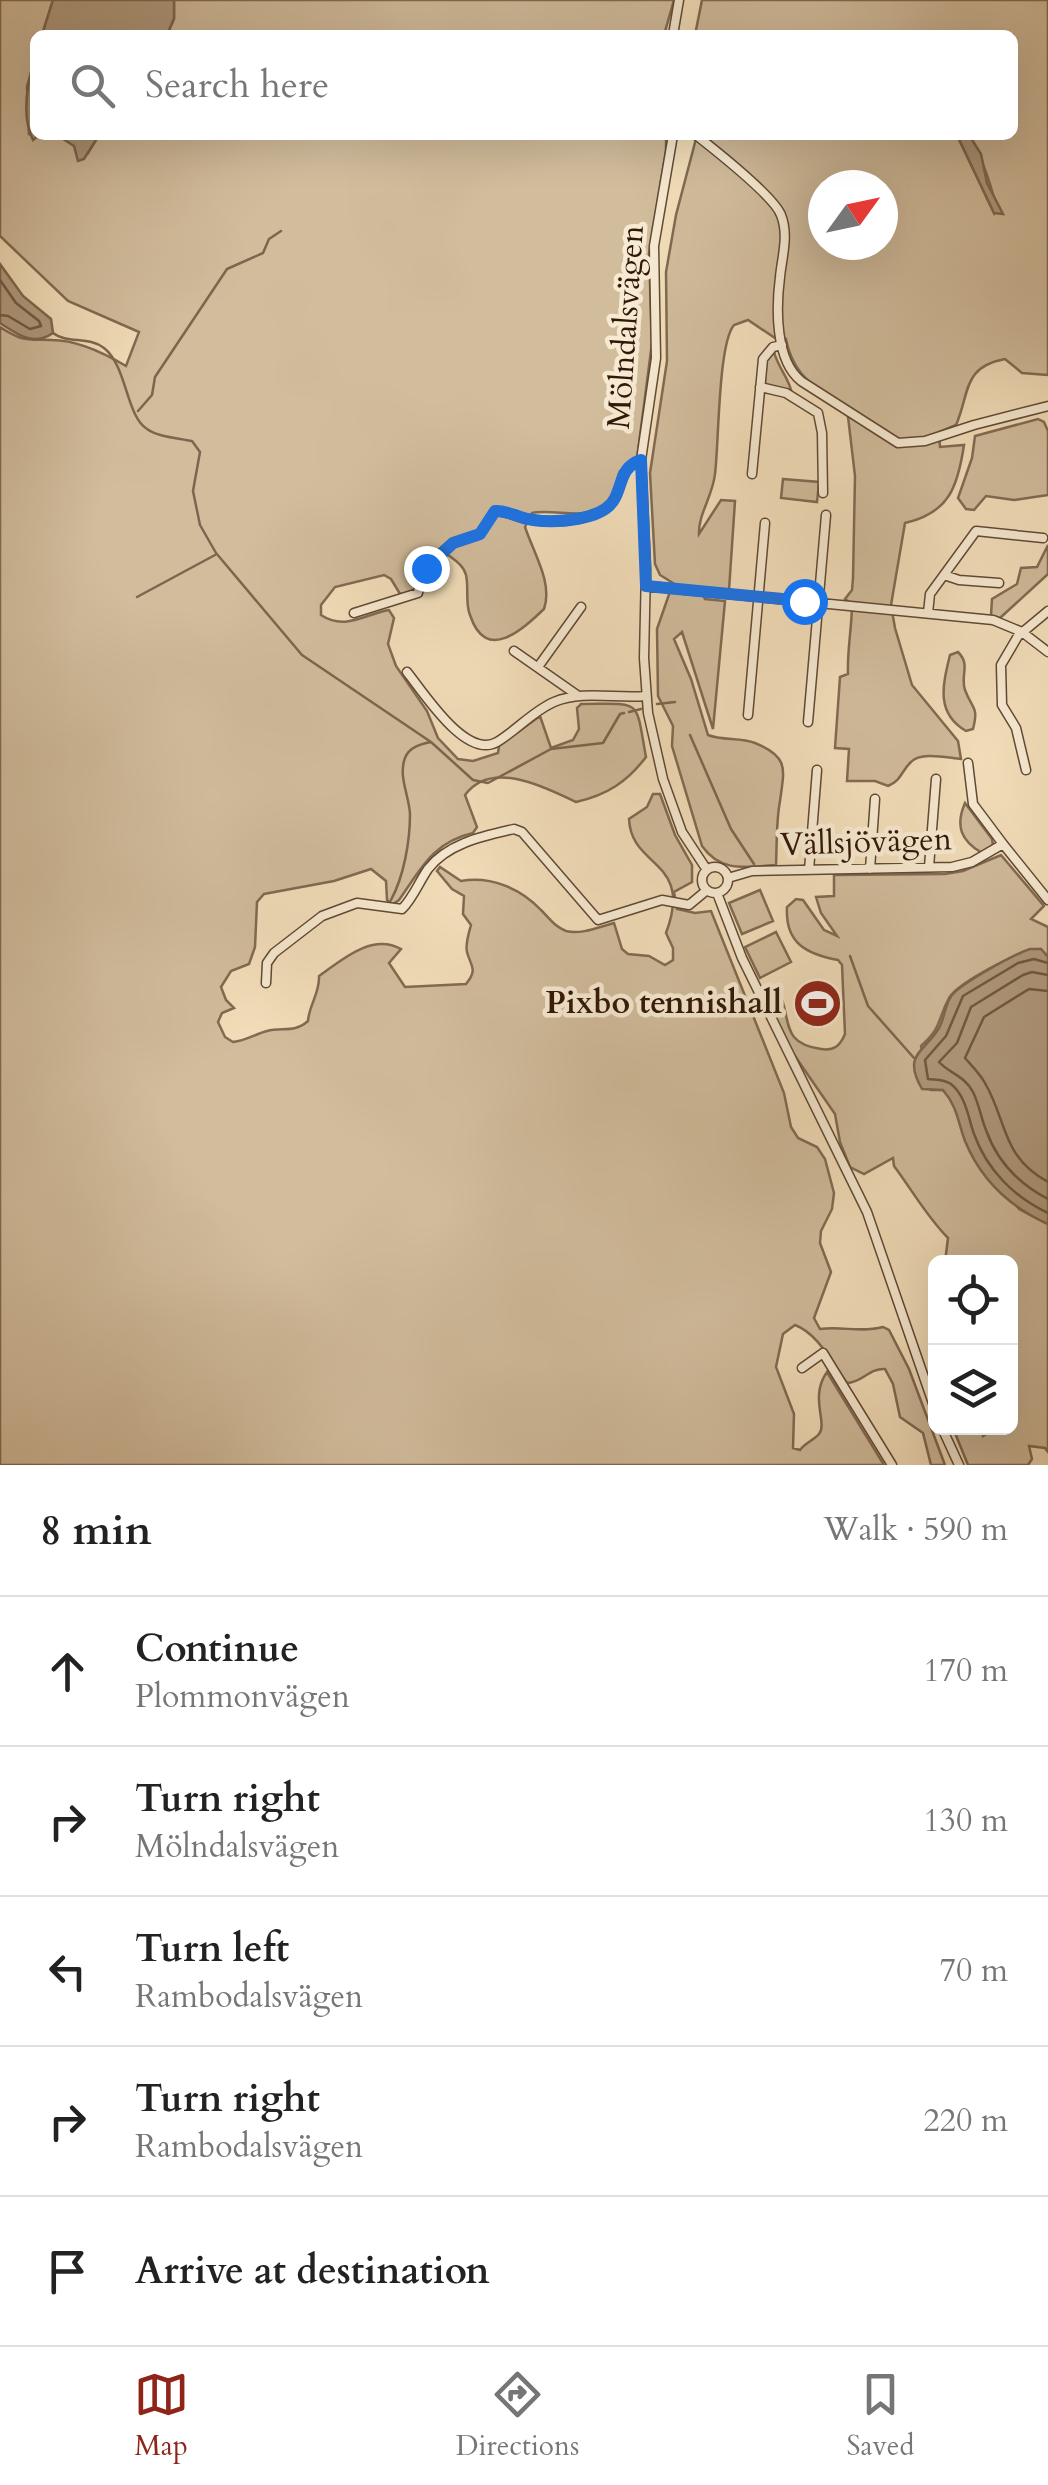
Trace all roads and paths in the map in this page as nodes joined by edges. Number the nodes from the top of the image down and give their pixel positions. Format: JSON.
{"nodes":[{"id":1,"x":679,"y":0,"type":"edge"},
{"id":2,"x":674,"y":30,"type":"edge"},
{"id":3,"x":672,"y":140,"type":"edge"},
{"id":4,"x":702,"y":140,"type":"edge"},
{"id":5,"x":782,"y":345,"type":"junction"},
{"id":6,"x":760,"y":387,"type":"junction"},
{"id":7,"x":1048,"y":406,"type":"edge"},
{"id":8,"x":641,"y":460,"type":"junction"},
{"id":9,"x":752,"y":474,"type":"dead end"},
{"id":10,"x":823,"y":493,"type":"dead end"},
{"id":11,"x":826,"y":515,"type":"dead end"},
{"id":12,"x":765,"y":523,"type":"dead end"},
{"id":13,"x":1043,"y":538,"type":"dead end"},
{"id":14,"x":944,"y":576,"type":"junction"},
{"id":15,"x":998,"y":584,"type":"dead end"},
{"id":16,"x":646,"y":586,"type":"junction"},
{"id":17,"x":759,"y":597,"type":"junction"},
{"id":18,"x":818,"y":602,"type":"junction"},
{"id":19,"x":580,"y":607,"type":"dead end"},
{"id":20,"x":1048,"y":611,"type":"edge"},
{"id":21,"x":354,"y":613,"type":"dead end"},
{"id":22,"x":928,"y":613,"type":"junction"},
{"id":23,"x":1022,"y":632,"type":"junction"},
{"id":24,"x":514,"y":651,"type":"dead end"},
{"id":25,"x":1048,"y":652,"type":"edge"},
{"id":26,"x":538,"y":667,"type":"junction"},
{"id":27,"x":407,"y":672,"type":"dead end"},
{"id":28,"x":578,"y":696,"type":"junction"},
{"id":29,"x":646,"y":696,"type":"junction"},
{"id":30,"x":748,"y":715,"type":"dead end"},
{"id":31,"x":808,"y":722,"type":"dead end"},
{"id":32,"x":968,"y":764,"type":"dead end"},
{"id":33,"x":818,"y":770,"type":"dead end"},
{"id":34,"x":1026,"y":770,"type":"dead end"},
{"id":35,"x":936,"y":779,"type":"dead end"},
{"id":36,"x":875,"y":798,"type":"dead end"},
{"id":37,"x":1003,"y":844,"type":"junction"},
{"id":38,"x":930,"y":867,"type":"junction"},
{"id":39,"x":870,"y":869,"type":"junction"},
{"id":40,"x":707,"y":870,"type":"junction"},
{"id":41,"x":808,"y":870,"type":"junction"},
{"id":42,"x":728,"y":878,"type":"junction"},
{"id":43,"x":707,"y":890,"type":"junction"},
{"id":44,"x":718,"y":893,"type":"junction"},
{"id":45,"x":1048,"y":900,"type":"edge"},
{"id":46,"x":266,"y":983,"type":"dead end"},
{"id":47,"x":802,"y":1368,"type":"dead end"},
{"id":48,"x":928,"y":1389,"type":"edge"},
{"id":49,"x":945,"y":1435,"type":"edge"},
{"id":50,"x":892,"y":1465,"type":"edge"},
{"id":51,"x":959,"y":1465,"type":"edge"}],
"edges":[{"from":1,"to":2,"type":"street"},
{"from":3,"to":8,"type":"street","name":"Mölndalsvägen"},
{"from":4,"to":5,"type":"street"},
{"from":5,"to":6,"type":"street"},
{"from":5,"to":7,"type":"street"},
{"from":6,"to":9,"type":"street"},
{"from":6,"to":10,"type":"street"},
{"from":8,"to":16,"type":"street","name":"Mölndalsvägen"},
{"from":8,"to":21,"type":"street"},
{"from":11,"to":18,"type":"street"},
{"from":12,"to":17,"type":"street"},
{"from":13,"to":14,"type":"street"},
{"from":14,"to":15,"type":"street"},
{"from":14,"to":22,"type":"street"},
{"from":16,"to":17,"type":"street"},
{"from":16,"to":29,"type":"street","name":"Mölndalsvägen"},
{"from":17,"to":18,"type":"street"},
{"from":17,"to":30,"type":"street"},
{"from":18,"to":22,"type":"street"},
{"from":18,"to":31,"type":"street"},
{"from":19,"to":26,"type":"street"},
{"from":20,"to":23,"type":"street"},
{"from":22,"to":23,"type":"street"},
{"from":23,"to":25,"type":"street"},
{"from":23,"to":34,"type":"street"},
{"from":24,"to":26,"type":"street"},
{"from":26,"to":28,"type":"street"},
{"from":27,"to":28,"type":"street"},
{"from":28,"to":29,"type":"street"},
{"from":29,"to":40,"type":"street","name":"Mölndalsvägen"},
{"from":32,"to":37,"type":"street","name":"Vällsjövägen"},
{"from":33,"to":41,"type":"street"},
{"from":35,"to":38,"type":"street"},
{"from":36,"to":39,"type":"street"},
{"from":37,"to":38,"type":"street","name":"Vällsjövägen"},
{"from":37,"to":45,"type":"street","name":"Vällsjövägen"},
{"from":38,"to":39,"type":"street","name":"Vällsjövägen"},
{"from":39,"to":41,"type":"street","name":"Vällsjövägen"},
{"from":40,"to":42,"type":"street"},
{"from":40,"to":43,"type":"street"},
{"from":41,"to":42,"type":"street","name":"Vällsjövägen"},
{"from":42,"to":44,"type":"street"},
{"from":43,"to":44,"type":"street"},
{"from":43,"to":46,"type":"street"},
{"from":44,"to":48,"type":"street"},
{"from":47,"to":50,"type":"street"},
{"from":49,"to":51,"type":"street"}]}
